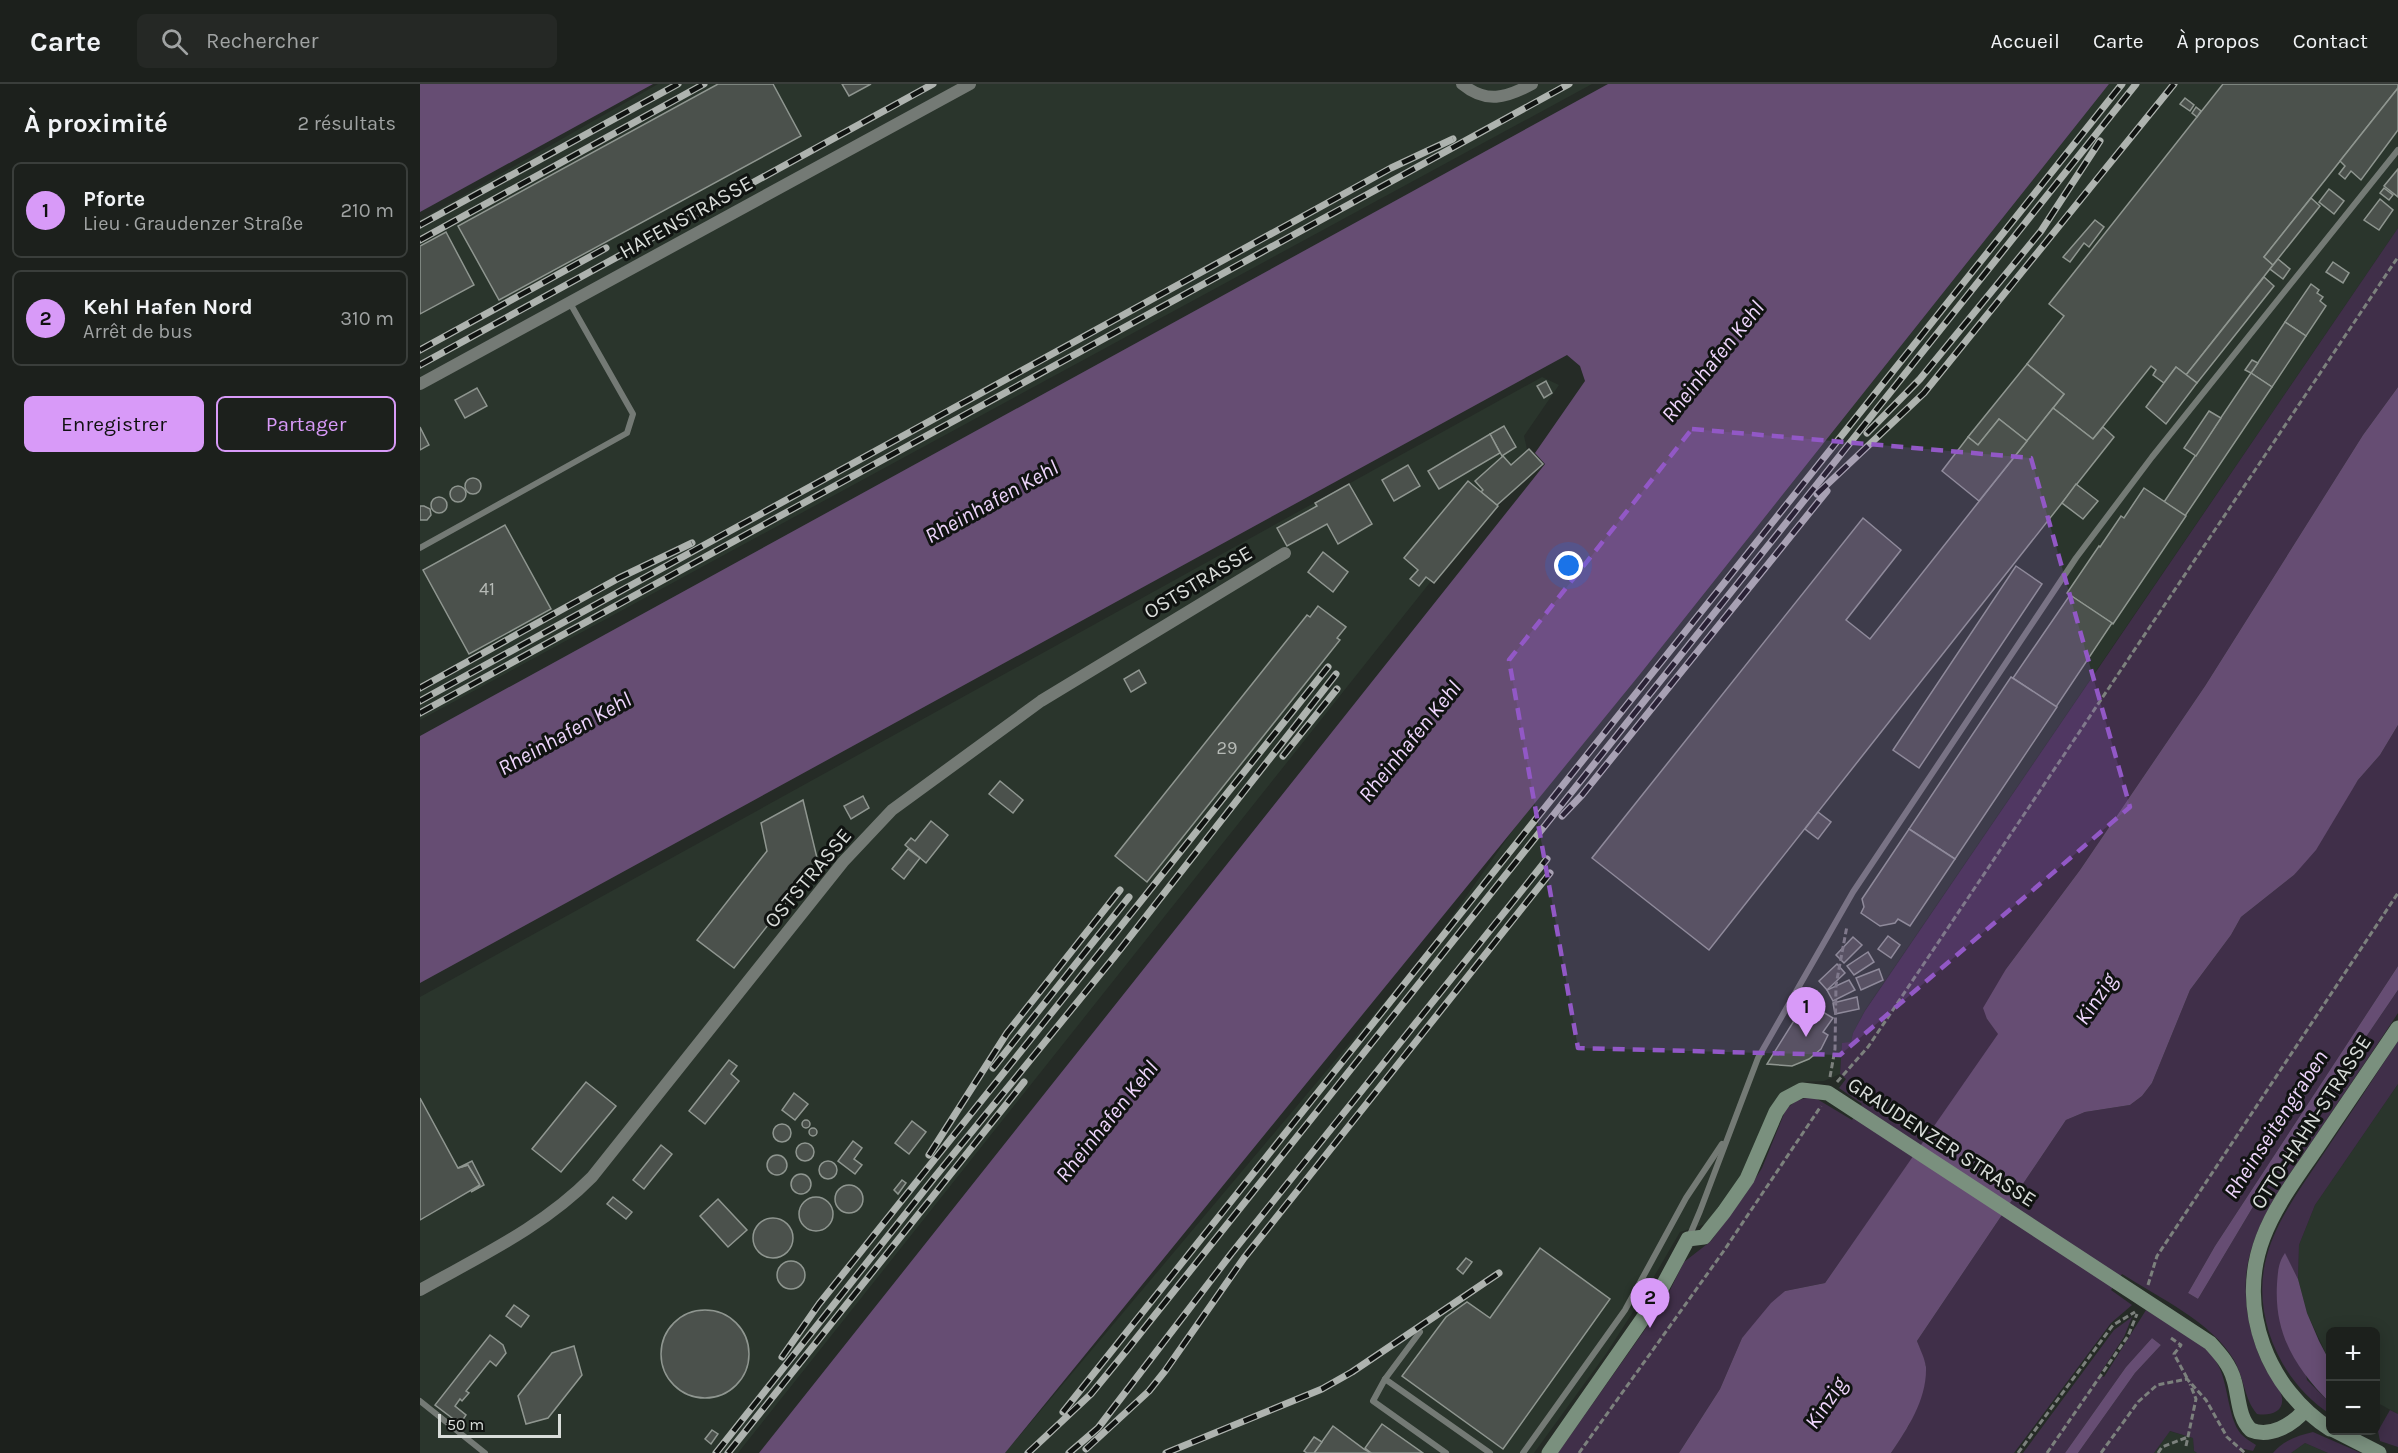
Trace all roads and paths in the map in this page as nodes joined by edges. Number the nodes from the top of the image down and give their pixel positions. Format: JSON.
{"nodes":[{"id":1,"x":970,"y":84,"type":"edge"},
{"id":2,"x":1462,"y":84,"type":"edge"},
{"id":3,"x":1532,"y":84,"type":"edge"},
{"id":4,"x":2398,"y":150,"type":"edge"},
{"id":5,"x":2398,"y":257,"type":"edge"},
{"id":6,"x":570,"y":302,"type":"junction"},
{"id":7,"x":420,"y":384,"type":"edge"},
{"id":8,"x":420,"y":548,"type":"edge"},
{"id":9,"x":1285,"y":553,"type":"dead end"},
{"id":10,"x":1853,"y":892,"type":"junction"},
{"id":11,"x":2398,"y":893,"type":"edge"},
{"id":12,"x":2398,"y":1028,"type":"edge"},
{"id":13,"x":1828,"y":1098,"type":"junction"},
{"id":14,"x":1729,"y":1133,"type":"junction"},
{"id":15,"x":1688,"y":1239,"type":"junction"},
{"id":16,"x":420,"y":1290,"type":"edge"},
{"id":17,"x":2139,"y":1296,"type":"junction"},
{"id":18,"x":1420,"y":1332,"type":"dead end"},
{"id":19,"x":2181,"y":1345,"type":"dead end"},
{"id":20,"x":1385,"y":1379,"type":"junction"},
{"id":21,"x":2187,"y":1379,"type":"junction"},
{"id":22,"x":420,"y":1401,"type":"edge"},
{"id":23,"x":2305,"y":1410,"type":"junction"},
{"id":24,"x":2326,"y":1426,"type":"edge"},
{"id":25,"x":2342,"y":1435,"type":"edge"},
{"id":26,"x":2188,"y":1437,"type":"junction"},
{"id":27,"x":2186,"y":1446,"type":"dead end"},
{"id":28,"x":485,"y":1453,"type":"edge"},
{"id":29,"x":1446,"y":1453,"type":"edge"},
{"id":30,"x":1490,"y":1453,"type":"edge"},
{"id":31,"x":1523,"y":1453,"type":"edge"},
{"id":32,"x":1550,"y":1453,"type":"edge"},
{"id":33,"x":1579,"y":1453,"type":"edge"},
{"id":34,"x":2018,"y":1453,"type":"edge"},
{"id":35,"x":2047,"y":1453,"type":"edge"},
{"id":36,"x":2101,"y":1453,"type":"edge"},
{"id":37,"x":2158,"y":1453,"type":"edge"},
{"id":38,"x":2244,"y":1453,"type":"edge"},
{"id":39,"x":2379,"y":1453,"type":"edge"}],
"edges":[{"from":1,"to":6,"type":"street","name":"HAFENSTRASSE"},
{"from":2,"to":3,"type":"street"},
{"from":4,"to":10,"type":"lane"},
{"from":5,"to":13,"type":"path"},
{"from":6,"to":7,"type":"street","name":"HAFENSTRASSE"},
{"from":6,"to":8,"type":"lane"},
{"from":9,"to":16,"type":"street","name":"OSTSTRASSE"},
{"from":10,"to":13,"type":"path"},
{"from":10,"to":14,"type":"lane"},
{"from":11,"to":17,"type":"path"},
{"from":12,"to":23,"type":"street","name":"OTTO-HAHN-STRASSE"},
{"from":13,"to":15,"type":"street","name":"GRAUDENZER STRASSE"},
{"from":13,"to":17,"type":"street","name":"GRAUDENZER STRASSE"},
{"from":13,"to":33,"type":"path"},
{"from":14,"to":15,"type":"lane"},
{"from":14,"to":31,"type":"lane"},
{"from":15,"to":32,"type":"street"},
{"from":17,"to":23,"type":"street","name":"GRAUDENZER STRASSE"},
{"from":18,"to":20,"type":"lane"},
{"from":19,"to":21,"type":"path"},
{"from":20,"to":29,"type":"lane"},
{"from":20,"to":30,"type":"lane"},
{"from":21,"to":26,"type":"path"},
{"from":21,"to":36,"type":"path"},
{"from":21,"to":38,"type":"path"},
{"from":22,"to":28,"type":"lane"},
{"from":23,"to":24,"type":"street","name":"OTTO-HAHN-STRASSE"},
{"from":25,"to":39,"type":"street","name":"OTTO-HAHN-STRASSE"},
{"from":26,"to":27,"type":"path"},
{"from":26,"to":37,"type":"path"},
{"from":34,"to":35,"type":"path"}]}
